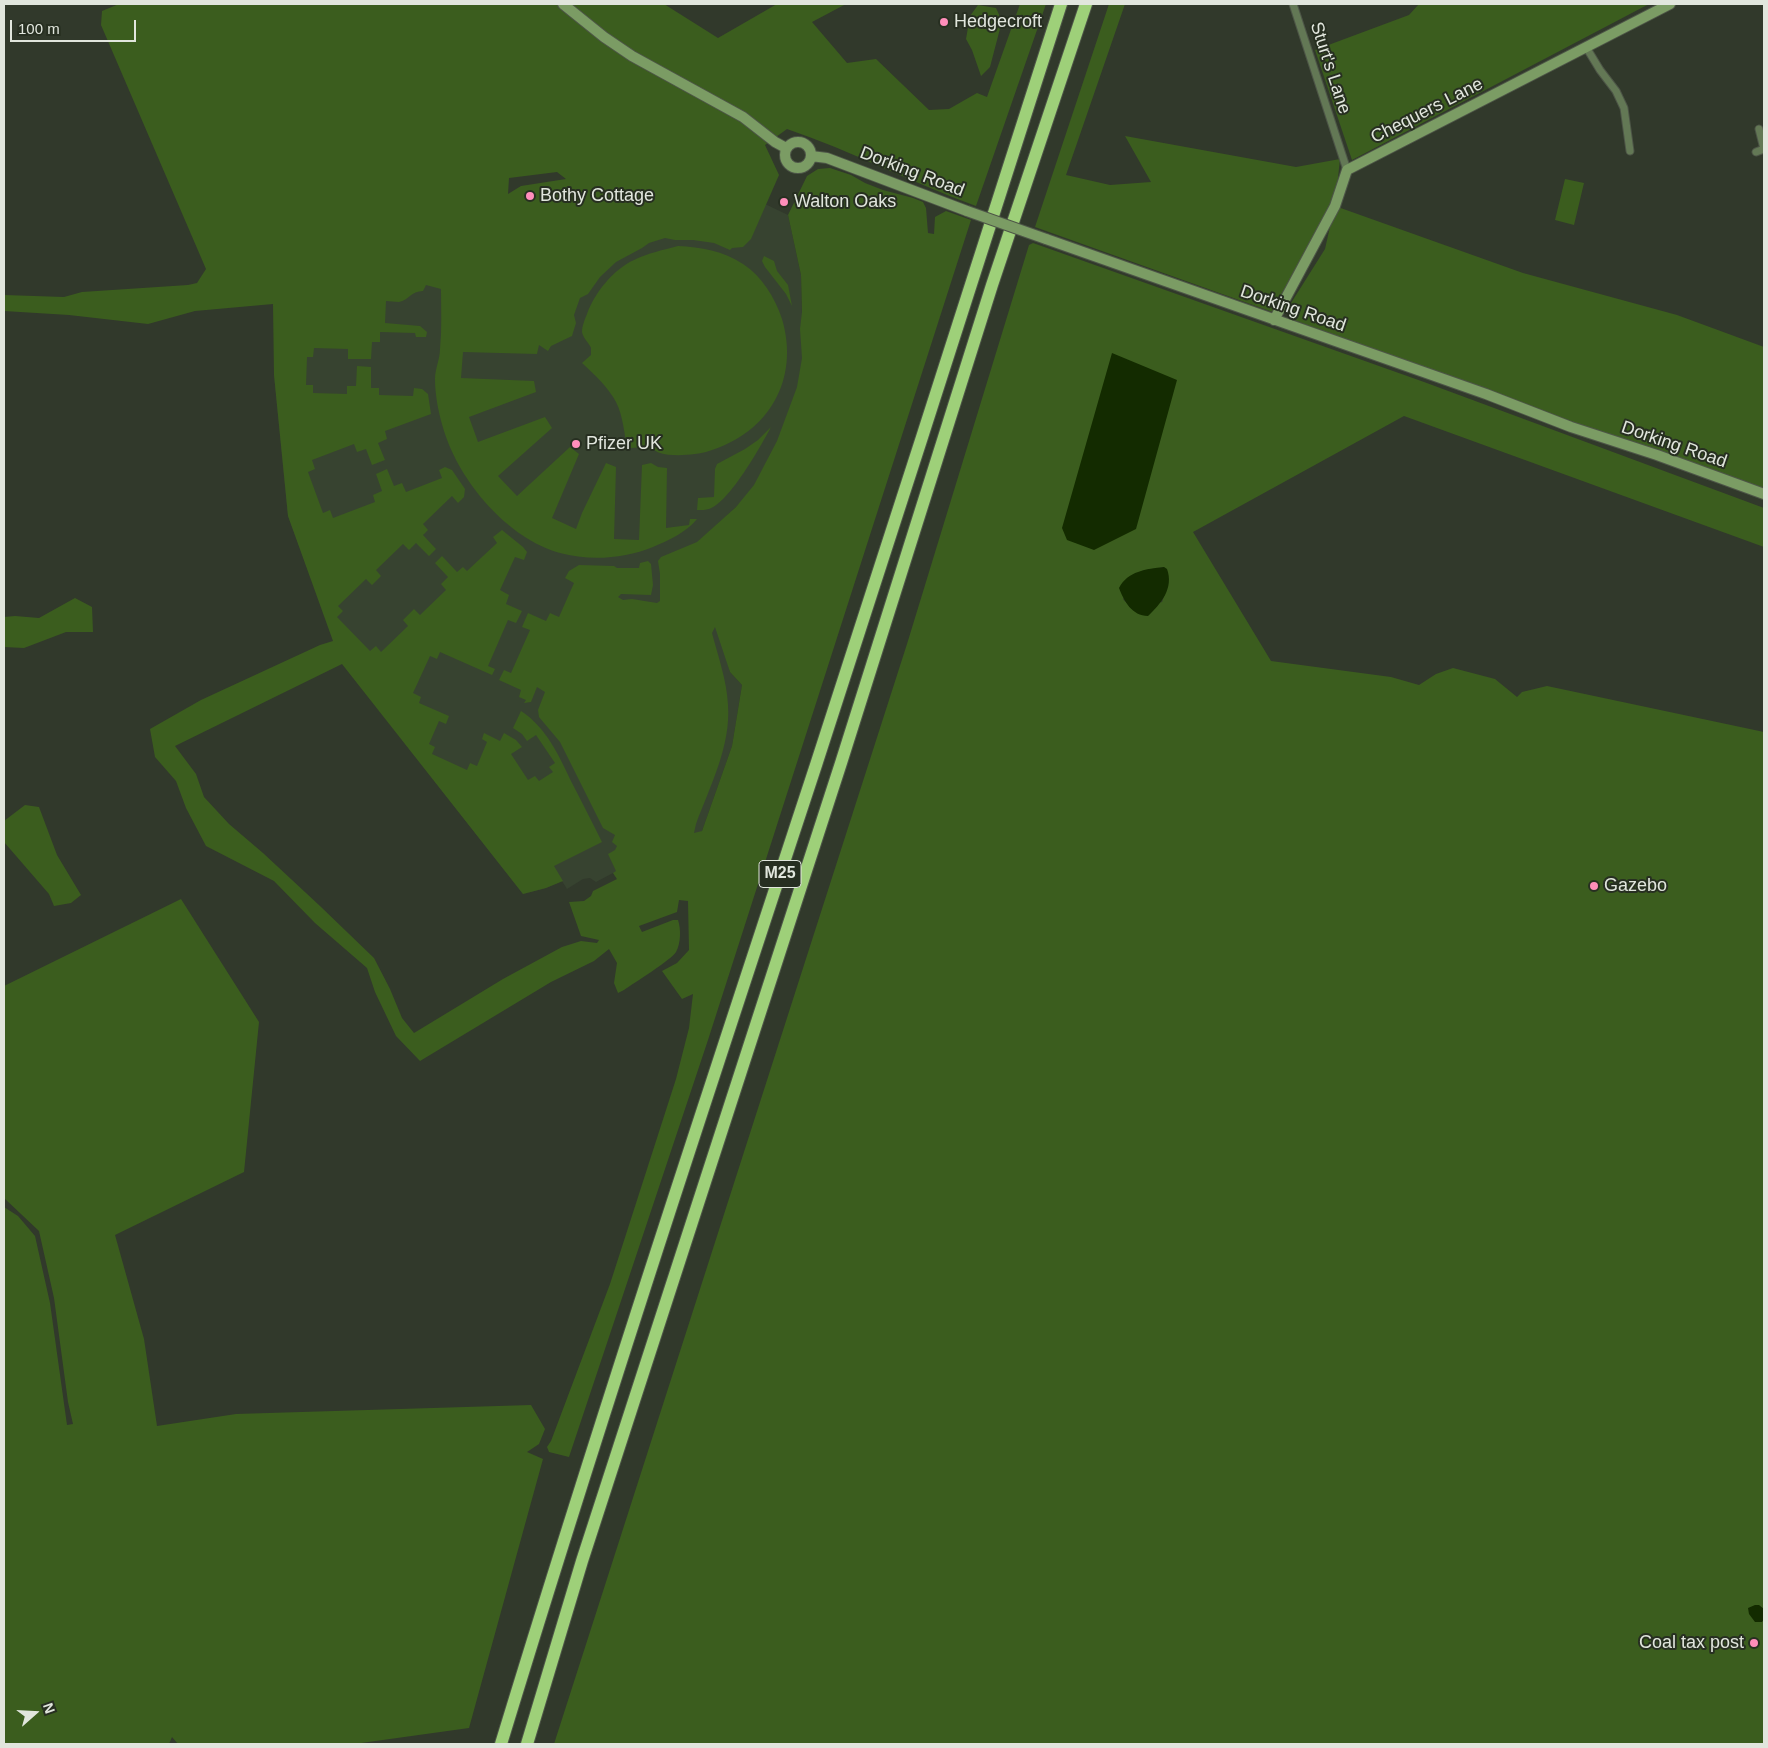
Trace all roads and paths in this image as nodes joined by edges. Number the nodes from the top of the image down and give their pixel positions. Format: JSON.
{"nodes":[{"id":1,"x":563,"y":4,"type":"edge"},
{"id":2,"x":1061,"y":4,"type":"edge"},
{"id":3,"x":1086,"y":4,"type":"edge"},
{"id":4,"x":1293,"y":4,"type":"edge"},
{"id":5,"x":1670,"y":4,"type":"edge"},
{"id":6,"x":1586,"y":47,"type":"junction"},
{"id":7,"x":1759,"y":129,"type":"dead end"},
{"id":8,"x":786,"y":148,"type":"junction"},
{"id":9,"x":1764,"y":149,"type":"edge"},
{"id":10,"x":1630,"y":151,"type":"dead end"},
{"id":11,"x":1756,"y":152,"type":"dead end"},
{"id":12,"x":811,"y":156,"type":"junction"},
{"id":13,"x":1347,"y":170,"type":"junction"},
{"id":14,"x":1274,"y":320,"type":"junction"},
{"id":15,"x":1764,"y":494,"type":"edge"},
{"id":16,"x":501,"y":1744,"type":"edge"},
{"id":17,"x":527,"y":1744,"type":"edge"}],
"edges":[{"from":1,"to":8,"type":"main road"},
{"from":2,"to":16,"type":"highway","number":"M25"},
{"from":3,"to":17,"type":"highway","number":"M25"},
{"from":4,"to":13,"type":"street","name":"Sturt's Lane"},
{"from":5,"to":6,"type":"main road","name":"Chequers Lane"},
{"from":6,"to":10,"type":"street"},
{"from":6,"to":13,"type":"main road","name":"Chequers Lane"},
{"from":7,"to":9,"type":"street"},
{"from":8,"to":12,"type":"main road"},
{"from":8,"to":12,"type":"main road"},
{"from":9,"to":11,"type":"street"},
{"from":12,"to":14,"type":"main road","name":"Dorking Road","bridge":true},
{"from":13,"to":14,"type":"main road"},
{"from":14,"to":15,"type":"main road","name":"Dorking Road"}]}
